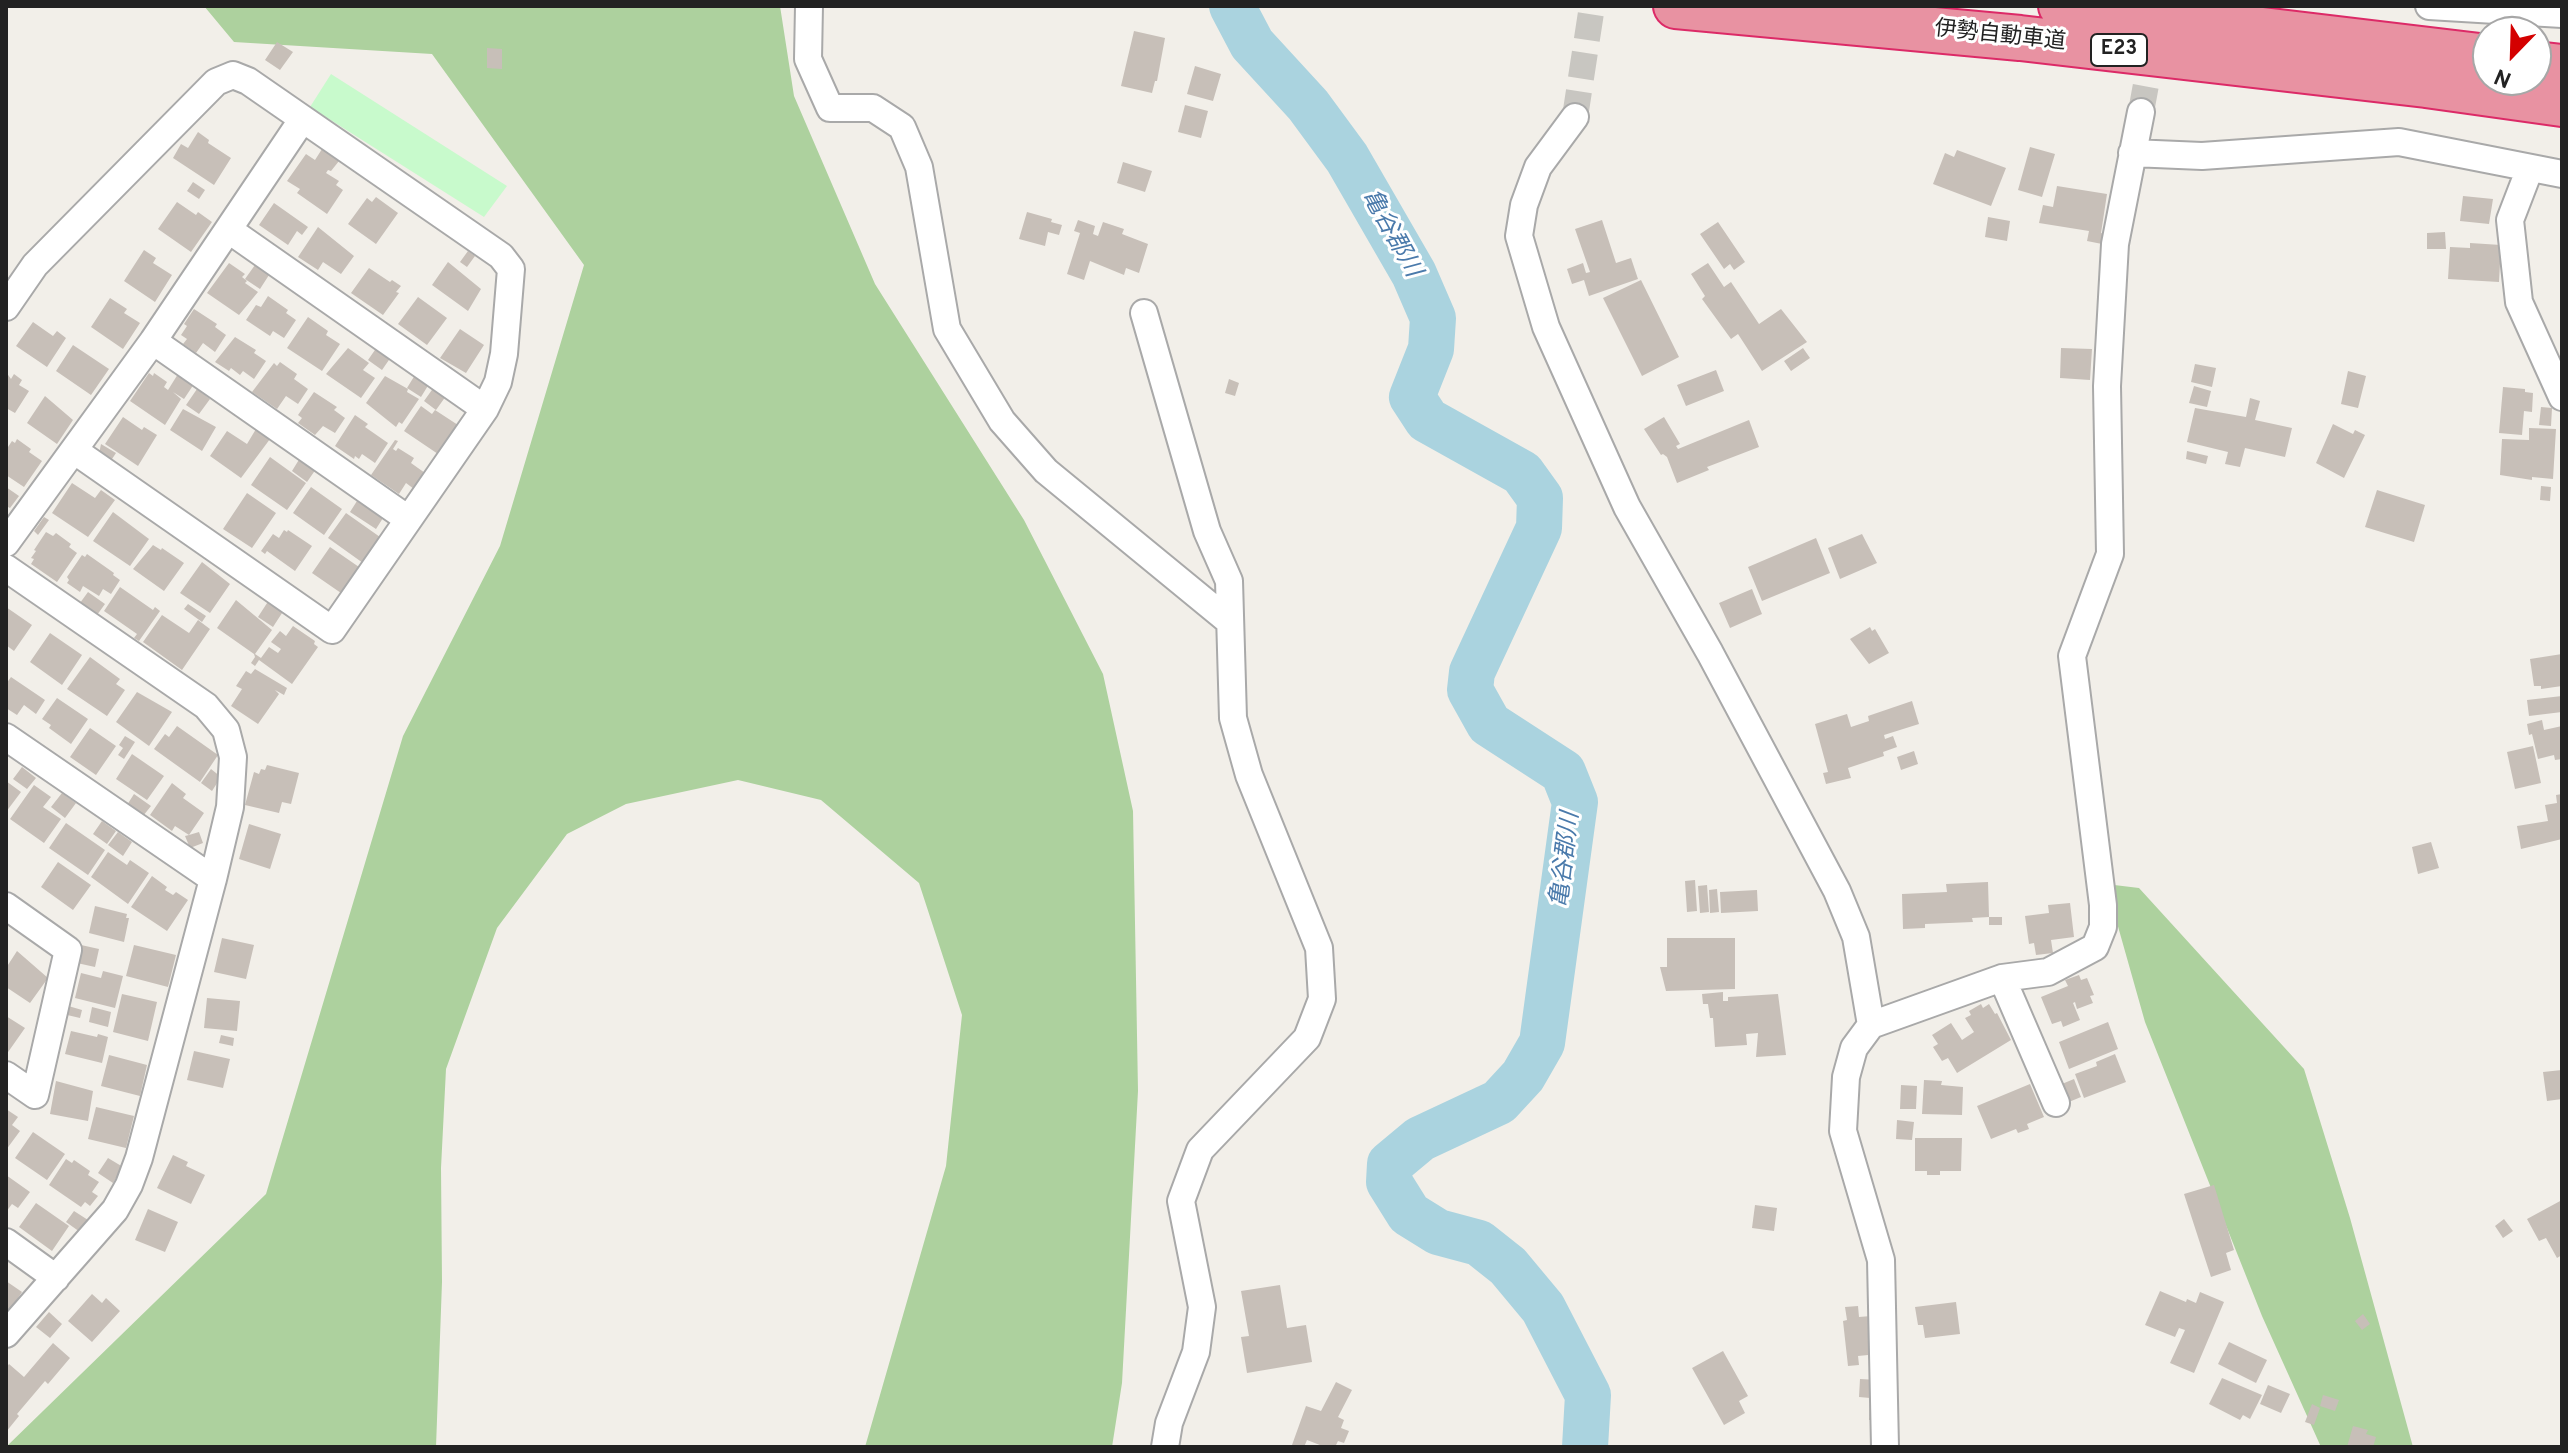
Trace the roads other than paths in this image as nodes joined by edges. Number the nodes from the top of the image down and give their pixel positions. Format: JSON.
{"nodes":[{"id":1,"x":809,"y":6,"type":"edge"},
{"id":2,"x":1676,"y":6,"type":"edge"},
{"id":3,"x":2061,"y":6,"type":"edge"},
{"id":4,"x":2429,"y":6,"type":"edge"},
{"id":5,"x":2562,"y":14,"type":"edge"},
{"id":6,"x":2472,"y":55,"type":"edge"},
{"id":7,"x":2562,"y":104,"type":"edge"},
{"id":8,"x":2141,"y":112,"type":"tunnel mouth"},
{"id":9,"x":1575,"y":117,"type":"tunnel mouth"},
{"id":10,"x":302,"y":120,"type":"junction"},
{"id":11,"x":2132,"y":153,"type":"junction"},
{"id":12,"x":2530,"y":168,"type":"junction"},
{"id":13,"x":2562,"y":174,"type":"edge"},
{"id":14,"x":229,"y":230,"type":"junction"},
{"id":15,"x":6,"y":307,"type":"edge"},
{"id":16,"x":1144,"y":313,"type":"dead end"},
{"id":17,"x":153,"y":341,"type":"junction"},
{"id":18,"x":2562,"y":397,"type":"edge"},
{"id":19,"x":485,"y":409,"type":"junction"},
{"id":20,"x":75,"y":451,"type":"junction"},
{"id":21,"x":408,"y":519,"type":"junction"},
{"id":22,"x":6,"y":543,"type":"edge"},
{"id":23,"x":6,"y":568,"type":"edge"},
{"id":24,"x":1230,"y":622,"type":"junction"},
{"id":25,"x":6,"y":737,"type":"edge"},
{"id":26,"x":213,"y":879,"type":"junction"},
{"id":27,"x":6,"y":906,"type":"edge"},
{"id":28,"x":2002,"y":978,"type":"junction"},
{"id":29,"x":1871,"y":1025,"type":"junction"},
{"id":30,"x":6,"y":1075,"type":"edge"},
{"id":31,"x":2056,"y":1103,"type":"dead end"},
{"id":32,"x":6,"y":1242,"type":"edge"},
{"id":33,"x":56,"y":1278,"type":"junction"},
{"id":34,"x":6,"y":1334,"type":"edge"},
{"id":35,"x":1165,"y":1447,"type":"edge"},
{"id":36,"x":1885,"y":1447,"type":"edge"}],
"edges":[{"from":1,"to":24,"type":"street"},
{"from":2,"to":7,"type":"highway","name":"伊勢自動車道","number":"E23"},
{"from":3,"to":6,"type":"highway","name":"伊勢自動車道","number":"E23"},
{"from":4,"to":5,"type":"street"},
{"from":8,"to":11,"type":"street"},
{"from":9,"to":29,"type":"street"},
{"from":10,"to":14,"type":"street"},
{"from":10,"to":15,"type":"street"},
{"from":10,"to":19,"type":"street"},
{"from":11,"to":12,"type":"street"},
{"from":11,"to":28,"type":"street"},
{"from":12,"to":13,"type":"street"},
{"from":12,"to":18,"type":"street"},
{"from":14,"to":17,"type":"street"},
{"from":14,"to":19,"type":"street"},
{"from":16,"to":24,"type":"street"},
{"from":17,"to":20,"type":"street"},
{"from":17,"to":21,"type":"street"},
{"from":19,"to":21,"type":"street"},
{"from":20,"to":21,"type":"street"},
{"from":20,"to":22,"type":"street"},
{"from":23,"to":26,"type":"street"},
{"from":24,"to":35,"type":"street"},
{"from":25,"to":26,"type":"street"},
{"from":26,"to":33,"type":"street"},
{"from":27,"to":30,"type":"street"},
{"from":28,"to":29,"type":"street"},
{"from":28,"to":31,"type":"street"},
{"from":29,"to":36,"type":"street"},
{"from":32,"to":33,"type":"street"},
{"from":33,"to":34,"type":"street"}]}
